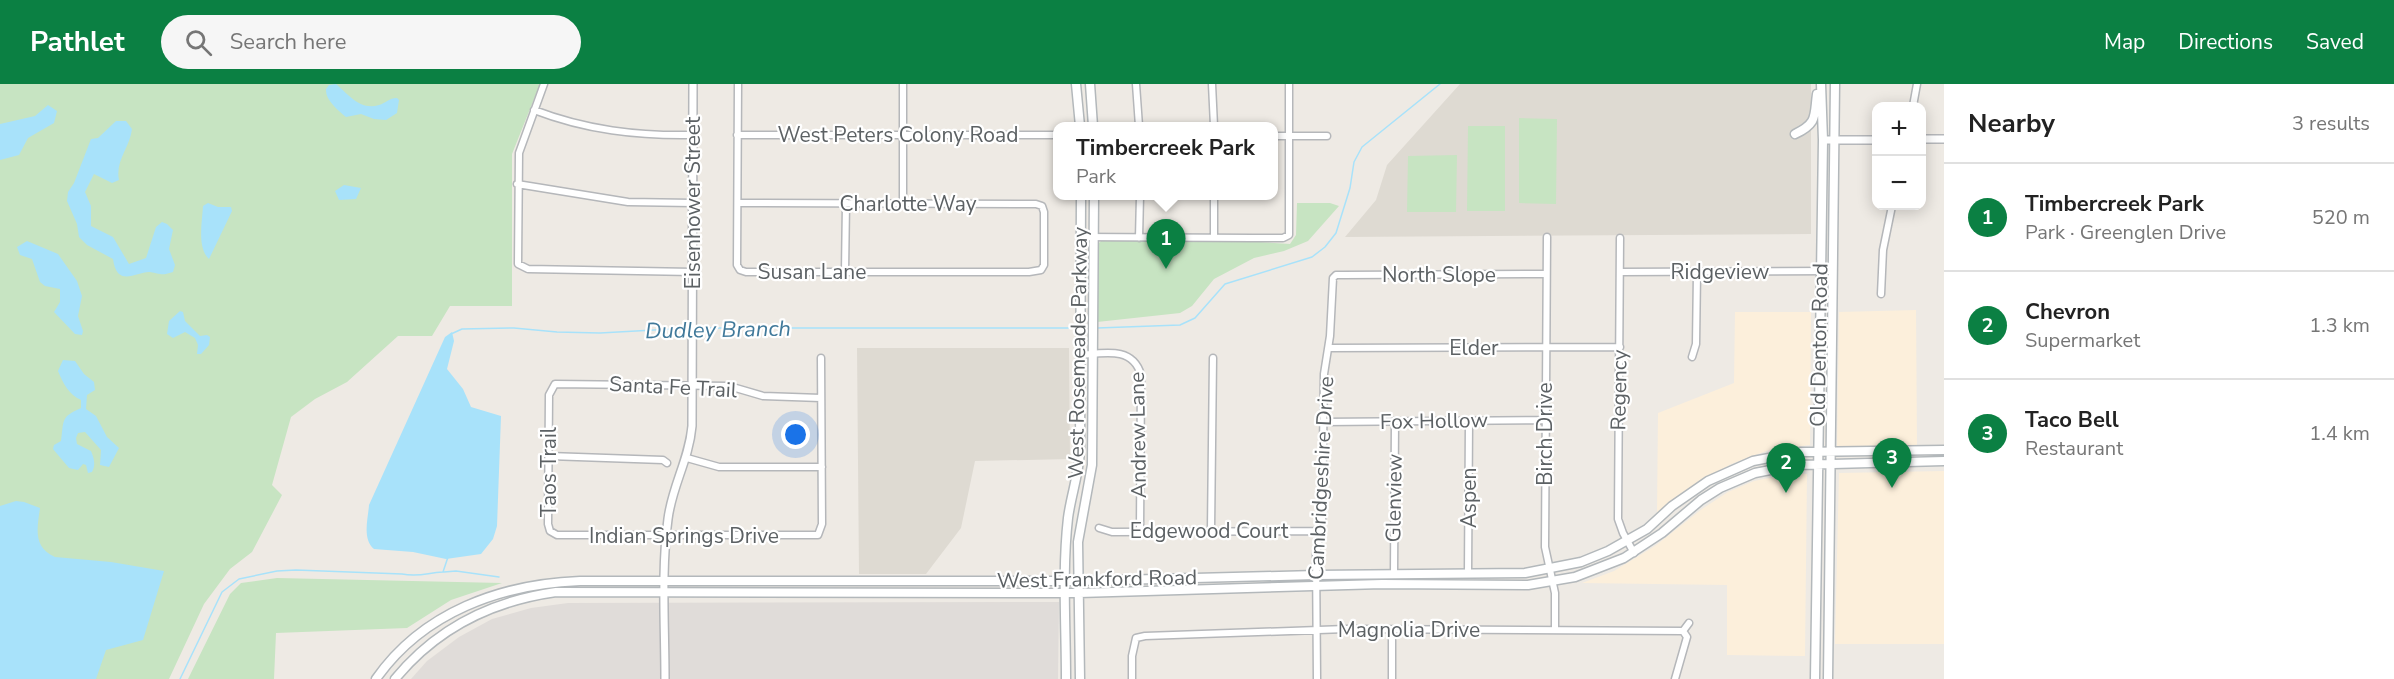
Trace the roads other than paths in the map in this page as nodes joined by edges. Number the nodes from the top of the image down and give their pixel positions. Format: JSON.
{"nodes":[{"id":1,"x":544,"y":84,"type":"edge"},
{"id":2,"x":693,"y":84,"type":"edge"},
{"id":3,"x":738,"y":84,"type":"edge"},
{"id":4,"x":903,"y":84,"type":"edge"},
{"id":5,"x":1076,"y":84,"type":"edge"},
{"id":6,"x":1090,"y":84,"type":"edge"},
{"id":7,"x":1136,"y":84,"type":"edge"},
{"id":8,"x":1212,"y":84,"type":"edge"},
{"id":9,"x":1289,"y":84,"type":"edge"},
{"id":10,"x":1834,"y":84,"type":"edge"},
{"id":11,"x":1917,"y":84,"type":"edge"},
{"id":12,"x":1821,"y":85,"type":"edge"},
{"id":13,"x":1914,"y":102,"type":"edge"},
{"id":14,"x":534,"y":110,"type":"junction"},
{"id":15,"x":1080,"y":122,"type":"edge"},
{"id":16,"x":1094,"y":122,"type":"edge"},
{"id":17,"x":1139,"y":122,"type":"edge"},
{"id":18,"x":1214,"y":122,"type":"edge"},
{"id":19,"x":1795,"y":134,"type":"dead end"},
{"id":20,"x":693,"y":135,"type":"junction"},
{"id":21,"x":737,"y":135,"type":"junction"},
{"id":22,"x":1053,"y":135,"type":"edge"},
{"id":23,"x":903,"y":136,"type":"junction"},
{"id":24,"x":1278,"y":136,"type":"edge"},
{"id":25,"x":1290,"y":136,"type":"junction"},
{"id":26,"x":1328,"y":136,"type":"dead end"},
{"id":27,"x":1944,"y":139,"type":"edge"},
{"id":28,"x":1823,"y":140,"type":"junction"},
{"id":29,"x":1834,"y":140,"type":"junction"},
{"id":30,"x":1872,"y":140,"type":"edge"},
{"id":31,"x":1926,"y":140,"type":"edge"},
{"id":32,"x":517,"y":184,"type":"junction"},
{"id":33,"x":1081,"y":200,"type":"edge"},
{"id":34,"x":1094,"y":200,"type":"edge"},
{"id":35,"x":1140,"y":200,"type":"edge"},
{"id":36,"x":1214,"y":200,"type":"edge"},
{"id":37,"x":693,"y":203,"type":"junction"},
{"id":38,"x":738,"y":203,"type":"junction"},
{"id":39,"x":846,"y":203,"type":"junction"},
{"id":40,"x":903,"y":204,"type":"junction"},
{"id":41,"x":1891,"y":210,"type":"edge"},
{"id":42,"x":1080,"y":237,"type":"junction"},
{"id":43,"x":1094,"y":237,"type":"junction"},
{"id":44,"x":1547,"y":237,"type":"dead end"},
{"id":45,"x":1139,"y":238,"type":"junction"},
{"id":46,"x":1214,"y":238,"type":"junction"},
{"id":47,"x":1620,"y":238,"type":"dead end"},
{"id":48,"x":1044,"y":242,"type":"joint"},
{"id":49,"x":1820,"y":271,"type":"junction"},
{"id":50,"x":1833,"y":271,"type":"junction"},
{"id":51,"x":693,"y":272,"type":"junction"},
{"id":52,"x":845,"y":272,"type":"junction"},
{"id":53,"x":1620,"y":272,"type":"junction"},
{"id":54,"x":1697,"y":273,"type":"junction"},
{"id":55,"x":1546,"y":274,"type":"junction"},
{"id":56,"x":1333,"y":278,"type":"joint"},
{"id":57,"x":1881,"y":294,"type":"dead end"},
{"id":58,"x":1819,"y":343,"type":"junction"},
{"id":59,"x":1832,"y":343,"type":"junction"},
{"id":60,"x":1546,"y":347,"type":"junction"},
{"id":61,"x":1620,"y":347,"type":"junction"},
{"id":62,"x":1329,"y":348,"type":"junction"},
{"id":63,"x":1093,"y":350,"type":"junction"},
{"id":64,"x":1080,"y":351,"type":"junction"},
{"id":65,"x":1692,"y":357,"type":"dead end"},
{"id":66,"x":821,"y":358,"type":"dead end"},
{"id":67,"x":1213,"y":358,"type":"dead end"},
{"id":68,"x":693,"y":384,"type":"junction"},
{"id":69,"x":821,"y":398,"type":"junction"},
{"id":70,"x":549,"y":412,"type":"joint"},
{"id":71,"x":1545,"y":420,"type":"junction"},
{"id":72,"x":1469,"y":421,"type":"junction"},
{"id":73,"x":1322,"y":422,"type":"junction"},
{"id":74,"x":1395,"y":422,"type":"junction"},
{"id":75,"x":1944,"y":450,"type":"edge"},
{"id":76,"x":1830,"y":451,"type":"junction"},
{"id":77,"x":1912,"y":451,"type":"junction"},
{"id":78,"x":1818,"y":452,"type":"junction"},
{"id":79,"x":549,"y":456,"type":"junction"},
{"id":80,"x":687,"y":458,"type":"junction"},
{"id":81,"x":1944,"y":461,"type":"edge"},
{"id":82,"x":1911,"y":462,"type":"junction"},
{"id":83,"x":667,"y":463,"type":"dead end"},
{"id":84,"x":1818,"y":464,"type":"junction"},
{"id":85,"x":1831,"y":464,"type":"junction"},
{"id":86,"x":822,"y":467,"type":"junction"},
{"id":87,"x":1099,"y":528,"type":"dead end"},
{"id":88,"x":1211,"y":530,"type":"junction"},
{"id":89,"x":550,"y":531,"type":"joint"},
{"id":90,"x":1140,"y":531,"type":"junction"},
{"id":91,"x":1320,"y":531,"type":"junction"},
{"id":92,"x":666,"y":536,"type":"junction"},
{"id":93,"x":1628,"y":541,"type":"junction"},
{"id":94,"x":1634,"y":553,"type":"junction"},
{"id":95,"x":1550,"y":569,"type":"junction"},
{"id":96,"x":1394,"y":574,"type":"junction"},
{"id":97,"x":1468,"y":574,"type":"junction"},
{"id":98,"x":1316,"y":575,"type":"junction"},
{"id":99,"x":666,"y":580,"type":"junction"},
{"id":100,"x":1066,"y":581,"type":"junction"},
{"id":101,"x":1078,"y":581,"type":"junction"},
{"id":102,"x":1553,"y":582,"type":"junction"},
{"id":103,"x":1316,"y":586,"type":"junction"},
{"id":104,"x":666,"y":592,"type":"junction"},
{"id":105,"x":1065,"y":593,"type":"junction"},
{"id":106,"x":1079,"y":593,"type":"junction"},
{"id":107,"x":1816,"y":604,"type":"junction"},
{"id":108,"x":1829,"y":604,"type":"junction"},
{"id":109,"x":1689,"y":623,"type":"dead end"},
{"id":110,"x":1317,"y":630,"type":"junction"},
{"id":111,"x":1392,"y":630,"type":"junction"},
{"id":112,"x":1555,"y":630,"type":"junction"},
{"id":113,"x":1683,"y":631,"type":"junction"},
{"id":114,"x":1129,"y":632,"type":"dead end"},
{"id":115,"x":1136,"y":638,"type":"junction"},
{"id":116,"x":376,"y":679,"type":"edge"},
{"id":117,"x":395,"y":679,"type":"edge"},
{"id":118,"x":665,"y":679,"type":"edge"},
{"id":119,"x":1066,"y":679,"type":"edge"},
{"id":120,"x":1080,"y":679,"type":"edge"},
{"id":121,"x":1132,"y":679,"type":"edge"},
{"id":122,"x":1317,"y":679,"type":"edge"},
{"id":123,"x":1392,"y":679,"type":"edge"},
{"id":124,"x":1675,"y":679,"type":"edge"},
{"id":125,"x":1815,"y":679,"type":"edge"},
{"id":126,"x":1828,"y":679,"type":"edge"}],
"edges":[{"from":1,"to":14,"type":"street"},
{"from":2,"to":20,"type":"street","name":"Eisenhower Street"},
{"from":3,"to":21,"type":"street","name":"Susan Lane"},
{"from":4,"to":23,"type":"street"},
{"from":5,"to":15,"type":"main road"},
{"from":6,"to":16,"type":"main road"},
{"from":7,"to":17,"type":"street"},
{"from":8,"to":18,"type":"street"},
{"from":9,"to":25,"type":"street"},
{"from":10,"to":29,"type":"main road","name":"Old Denton Road"},
{"from":11,"to":13,"type":"street"},
{"from":12,"to":19,"type":"main road"},
{"from":12,"to":28,"type":"main road","name":"Old Denton Road"},
{"from":14,"to":20,"type":"street"},
{"from":14,"to":32,"type":"street"},
{"from":20,"to":37,"type":"street","name":"Eisenhower Street"},
{"from":21,"to":23,"type":"street","name":"West Peters Colony Road"},
{"from":21,"to":38,"type":"street","name":"Susan Lane"},
{"from":22,"to":23,"type":"street","name":"West Peters Colony Road"},
{"from":23,"to":40,"type":"street"},
{"from":24,"to":25,"type":"street"},
{"from":25,"to":26,"type":"street"},
{"from":25,"to":46,"type":"street"},
{"from":27,"to":31,"type":"street"},
{"from":28,"to":29,"type":"street"},
{"from":28,"to":49,"type":"main road","name":"Old Denton Road"},
{"from":29,"to":30,"type":"street"},
{"from":29,"to":50,"type":"main road","name":"Old Denton Road"},
{"from":32,"to":37,"type":"street"},
{"from":32,"to":51,"type":"street"},
{"from":33,"to":42,"type":"main road","name":"West Rosemeade Parkway"},
{"from":34,"to":43,"type":"main road","name":"West Rosemeade Parkway"},
{"from":35,"to":45,"type":"street"},
{"from":36,"to":46,"type":"street"},
{"from":37,"to":51,"type":"street","name":"Eisenhower Street"},
{"from":38,"to":39,"type":"street","name":"Charlotte Way"},
{"from":38,"to":52,"type":"street","name":"Susan Lane"},
{"from":39,"to":40,"type":"street","name":"Charlotte Way"},
{"from":39,"to":52,"type":"street"},
{"from":40,"to":48,"type":"street","name":"Charlotte Way"},
{"from":41,"to":57,"type":"street"},
{"from":42,"to":43,"type":"street"},
{"from":42,"to":64,"type":"main road","name":"West Rosemeade Parkway"},
{"from":43,"to":45,"type":"street"},
{"from":43,"to":63,"type":"main road","name":"West Rosemeade Parkway"},
{"from":44,"to":55,"type":"street","name":"Birch Drive"},
{"from":45,"to":46,"type":"street"},
{"from":47,"to":53,"type":"street","name":"Regency"},
{"from":48,"to":52,"type":"street","name":"Susan Lane"},
{"from":49,"to":50,"type":"street","name":"Ridgeview"},
{"from":49,"to":54,"type":"street","name":"Ridgeview"},
{"from":49,"to":58,"type":"main road","name":"Old Denton Road"},
{"from":50,"to":59,"type":"main road","name":"Old Denton Road"},
{"from":51,"to":68,"type":"street","name":"Eisenhower Street"},
{"from":53,"to":54,"type":"street","name":"Ridgeview"},
{"from":53,"to":61,"type":"street","name":"Regency"},
{"from":54,"to":65,"type":"street"},
{"from":55,"to":56,"type":"street","name":"North Slope"},
{"from":55,"to":60,"type":"street","name":"Birch Drive"},
{"from":56,"to":62,"type":"street","name":"Cambridgeshire Drive"},
{"from":58,"to":59,"type":"main road"},
{"from":58,"to":78,"type":"main road","name":"Old Denton Road"},
{"from":59,"to":76,"type":"main road","name":"Old Denton Road"},
{"from":60,"to":61,"type":"street","name":"Elder"},
{"from":60,"to":62,"type":"street","name":"Elder"},
{"from":60,"to":71,"type":"street","name":"Birch Drive"},
{"from":61,"to":93,"type":"street","name":"Regency"},
{"from":62,"to":73,"type":"street","name":"Cambridgeshire Drive"},
{"from":63,"to":64,"type":"street","name":"Andrew Lane"},
{"from":63,"to":90,"type":"street","name":"Andrew Lane"},
{"from":63,"to":101,"type":"main road","name":"West Rosemeade Parkway"},
{"from":64,"to":100,"type":"main road","name":"West Rosemeade Parkway"},
{"from":66,"to":69,"type":"street"},
{"from":67,"to":88,"type":"street"},
{"from":68,"to":69,"type":"street","name":"Santa Fe Trail"},
{"from":68,"to":70,"type":"street","name":"Santa Fe Trail"},
{"from":68,"to":80,"type":"street","name":"Eisenhower Street"},
{"from":69,"to":86,"type":"street"},
{"from":70,"to":79,"type":"street","name":"Taos Trail"},
{"from":71,"to":72,"type":"street","name":"Fox Hollow"},
{"from":71,"to":95,"type":"street","name":"Birch Drive"},
{"from":72,"to":74,"type":"street","name":"Fox Hollow"},
{"from":72,"to":97,"type":"street","name":"Aspen"},
{"from":73,"to":74,"type":"street","name":"Fox Hollow"},
{"from":73,"to":91,"type":"street","name":"Cambridgeshire Drive"},
{"from":74,"to":96,"type":"street","name":"Glenview"},
{"from":75,"to":77,"type":"main road","name":"West Frankford Road"},
{"from":76,"to":77,"type":"main road","name":"West Frankford Road"},
{"from":76,"to":78,"type":"main road","name":"West Frankford Road"},
{"from":76,"to":85,"type":"main road","name":"Old Denton Road"},
{"from":77,"to":82,"type":"main road"},
{"from":78,"to":84,"type":"main road","name":"Old Denton Road"},
{"from":78,"to":93,"type":"main road","name":"West Frankford Road"},
{"from":79,"to":83,"type":"street"},
{"from":79,"to":89,"type":"street","name":"Taos Trail"},
{"from":80,"to":86,"type":"street"},
{"from":80,"to":92,"type":"street","name":"Eisenhower Street"},
{"from":81,"to":82,"type":"main road","name":"West Frankford Road"},
{"from":82,"to":85,"type":"main road","name":"West Frankford Road"},
{"from":84,"to":85,"type":"main road","name":"West Frankford Road"},
{"from":84,"to":94,"type":"main road","name":"West Frankford Road"},
{"from":84,"to":107,"type":"main road","name":"Old Denton Road"},
{"from":85,"to":108,"type":"main road","name":"Old Denton Road"},
{"from":86,"to":92,"type":"street","name":"Indian Springs Drive"},
{"from":87,"to":90,"type":"street","name":"Edgewood Court"},
{"from":88,"to":90,"type":"street","name":"Edgewood Court"},
{"from":88,"to":91,"type":"street","name":"Edgewood Court"},
{"from":89,"to":92,"type":"street","name":"Indian Springs Drive"},
{"from":91,"to":98,"type":"street","name":"Cambridgeshire Drive"},
{"from":92,"to":99,"type":"street","name":"Eisenhower Street"},
{"from":93,"to":94,"type":"street","name":"Regency"},
{"from":93,"to":95,"type":"main road","name":"West Frankford Road"},
{"from":94,"to":102,"type":"main road","name":"West Frankford Road"},
{"from":95,"to":97,"type":"main road","name":"West Frankford Road"},
{"from":95,"to":102,"type":"street","name":"Birch Drive"},
{"from":96,"to":97,"type":"main road","name":"West Frankford Road"},
{"from":96,"to":98,"type":"main road","name":"West Frankford Road"},
{"from":98,"to":101,"type":"main road","name":"West Frankford Road"},
{"from":98,"to":103,"type":"street","name":"Cambridgeshire Drive"},
{"from":99,"to":100,"type":"main road","name":"West Frankford Road"},
{"from":99,"to":104,"type":"street","name":"Eisenhower Street"},
{"from":99,"to":116,"type":"main road","name":"West Frankford Road"},
{"from":100,"to":101,"type":"main road","name":"West Frankford Road"},
{"from":100,"to":105,"type":"main road","name":"West Rosemeade Parkway"},
{"from":101,"to":106,"type":"main road","name":"West Rosemeade Parkway"},
{"from":102,"to":103,"type":"main road","name":"West Frankford Road"},
{"from":102,"to":112,"type":"street","name":"Birch Drive"},
{"from":103,"to":106,"type":"main road","name":"West Frankford Road"},
{"from":103,"to":110,"type":"street","name":"Cambridgeshire Drive"},
{"from":104,"to":105,"type":"main road","name":"West Frankford Road"},
{"from":104,"to":117,"type":"main road","name":"West Frankford Road"},
{"from":104,"to":118,"type":"street","name":"Eisenhower Street"},
{"from":105,"to":106,"type":"main road","name":"West Frankford Road"},
{"from":105,"to":119,"type":"main road","name":"West Rosemeade Parkway"},
{"from":106,"to":120,"type":"main road","name":"West Rosemeade Parkway"},
{"from":107,"to":108,"type":"main road"},
{"from":107,"to":125,"type":"main road","name":"Old Denton Road"},
{"from":108,"to":126,"type":"main road","name":"Old Denton Road"},
{"from":109,"to":113,"type":"street"},
{"from":110,"to":111,"type":"street","name":"Magnolia Drive"},
{"from":110,"to":115,"type":"street","name":"Magnolia Drive"},
{"from":110,"to":122,"type":"street","name":"Cambridgeshire Drive"},
{"from":111,"to":112,"type":"street","name":"Magnolia Drive"},
{"from":111,"to":123,"type":"street"},
{"from":112,"to":113,"type":"street","name":"Magnolia Drive"},
{"from":113,"to":124,"type":"street"},
{"from":114,"to":115,"type":"street"},
{"from":115,"to":121,"type":"street"}]}
